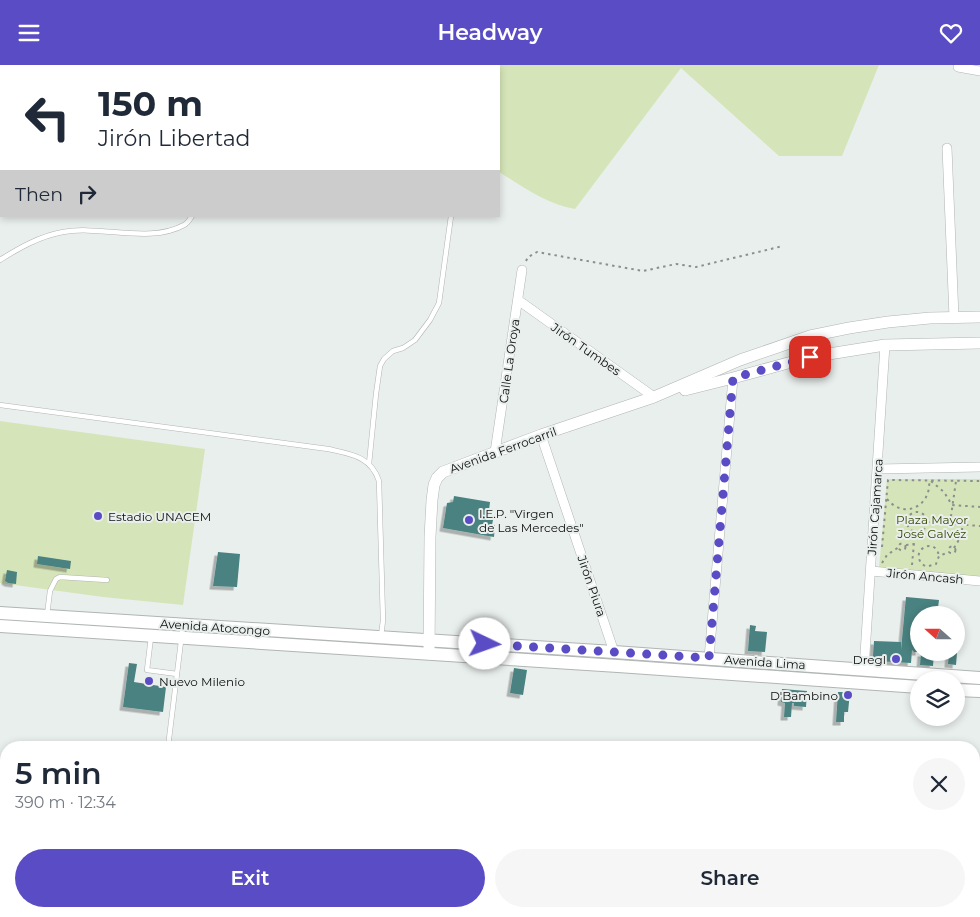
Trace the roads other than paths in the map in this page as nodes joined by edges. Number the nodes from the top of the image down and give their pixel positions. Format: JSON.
{"nodes":[{"id":1,"x":958,"y":67,"type":"dead end"},
{"id":2,"x":980,"y":71,"type":"edge"},
{"id":3,"x":947,"y":148,"type":"dead end"},
{"id":4,"x":191,"y":217,"type":"edge"},
{"id":5,"x":450,"y":217,"type":"edge"},
{"id":6,"x":0,"y":260,"type":"edge"},
{"id":7,"x":522,"y":270,"type":"road end"},
{"id":8,"x":518,"y":301,"type":"junction"},
{"id":9,"x":954,"y":317,"type":"junction"},
{"id":10,"x":980,"y":317,"type":"edge"},
{"id":11,"x":980,"y":343,"type":"edge"},
{"id":12,"x":885,"y":345,"type":"junction"},
{"id":13,"x":733,"y":378,"type":"junction"},
{"id":14,"x":654,"y":397,"type":"junction"},
{"id":15,"x":0,"y":405,"type":"edge"},
{"id":16,"x":541,"y":435,"type":"junction"},
{"id":17,"x":495,"y":452,"type":"junction"},
{"id":18,"x":369,"y":464,"type":"junction"},
{"id":19,"x":980,"y":467,"type":"edge"},
{"id":20,"x":878,"y":469,"type":"junction"},
{"id":21,"x":871,"y":571,"type":"junction"},
{"id":22,"x":107,"y":580,"type":"dead end"},
{"id":23,"x":980,"y":581,"type":"edge"},
{"id":24,"x":0,"y":613,"type":"edge"},
{"id":25,"x":47,"y":616,"type":"junction"},
{"id":26,"x":0,"y":626,"type":"edge"},
{"id":27,"x":47,"y":629,"type":"junction"},
{"id":28,"x":152,"y":629,"type":"junction"},
{"id":29,"x":183,"y":631,"type":"junction"},
{"id":30,"x":381,"y":637,"type":"junction"},
{"id":31,"x":429,"y":641,"type":"junction"},
{"id":32,"x":375,"y":650,"type":"junction"},
{"id":33,"x":614,"y":652,"type":"junction"},
{"id":34,"x":429,"y":654,"type":"junction"},
{"id":35,"x":709,"y":658,"type":"junction"},
{"id":36,"x":864,"y":669,"type":"junction"},
{"id":37,"x":177,"y":674,"type":"junction"},
{"id":38,"x":980,"y":678,"type":"edge"},
{"id":39,"x":910,"y":686,"type":"edge"},
{"id":40,"x":965,"y":690,"type":"edge"},
{"id":41,"x":980,"y":691,"type":"edge"},
{"id":42,"x":169,"y":741,"type":"edge"}],
"edges":[{"from":1,"to":2,"type":"street"},
{"from":3,"to":9,"type":"street"},
{"from":4,"to":6,"type":"lane"},
{"from":5,"to":18,"type":"lane"},
{"from":7,"to":8,"type":"street","name":"Calle La Oroya"},
{"from":8,"to":14,"type":"street","name":"Jirón Tumbes"},
{"from":8,"to":17,"type":"street","name":"Calle La Oroya"},
{"from":9,"to":10,"type":"street","name":"Avenida Ferrocarril"},
{"from":9,"to":14,"type":"street","name":"Avenida Ferrocarril"},
{"from":11,"to":12,"type":"street","name":"Avenida Ferrocarril"},
{"from":12,"to":13,"type":"street","name":"Avenida Ferrocarril"},
{"from":12,"to":20,"type":"street","name":"Jirón Cajamarca"},
{"from":13,"to":14,"type":"street","name":"Avenida Ferrocarril"},
{"from":13,"to":35,"type":"street"},
{"from":14,"to":16,"type":"street","name":"Avenida Ferrocarril"},
{"from":15,"to":18,"type":"lane"},
{"from":16,"to":17,"type":"street","name":"Avenida Ferrocarril"},
{"from":16,"to":33,"type":"street","name":"Jirón Piura"},
{"from":17,"to":31,"type":"street","name":"Avenida Ferrocarril"},
{"from":18,"to":30,"type":"lane"},
{"from":19,"to":20,"type":"street"},
{"from":20,"to":21,"type":"street","name":"Jirón Cajamarca"},
{"from":21,"to":23,"type":"street","name":"Jirón Ancash"},
{"from":21,"to":36,"type":"street","name":"Jirón Cajamarca"},
{"from":22,"to":25,"type":"lane"},
{"from":24,"to":25,"type":"main road","name":"Avenida Atocongo"},
{"from":25,"to":27,"type":"lane"},
{"from":25,"to":28,"type":"main road","name":"Avenida Atocongo"},
{"from":26,"to":27,"type":"main road","name":"Avenida Atocongo"},
{"from":27,"to":28,"type":"main road","name":"Avenida Atocongo"},
{"from":28,"to":29,"type":"main road","name":"Avenida Atocongo"},
{"from":28,"to":37,"type":"lane"},
{"from":29,"to":30,"type":"main road","name":"Avenida Atocongo"},
{"from":29,"to":32,"type":"main road","name":"Avenida Atocongo"},
{"from":29,"to":37,"type":"lane"},
{"from":30,"to":31,"type":"main road","name":"Avenida Atocongo"},
{"from":30,"to":32,"type":"lane"},
{"from":31,"to":33,"type":"main road","name":"Avenida Lima"},
{"from":31,"to":34,"type":"street","name":"Avenida Ferrocarril"},
{"from":32,"to":34,"type":"main road","name":"Avenida Atocongo"},
{"from":33,"to":35,"type":"main road","name":"Avenida Lima"},
{"from":34,"to":39,"type":"main road","name":"Avenida Lima"},
{"from":35,"to":36,"type":"main road","name":"Avenida Lima"},
{"from":36,"to":38,"type":"main road","name":"Avenida Lima"},
{"from":37,"to":42,"type":"lane"},
{"from":40,"to":41,"type":"main road"}]}
